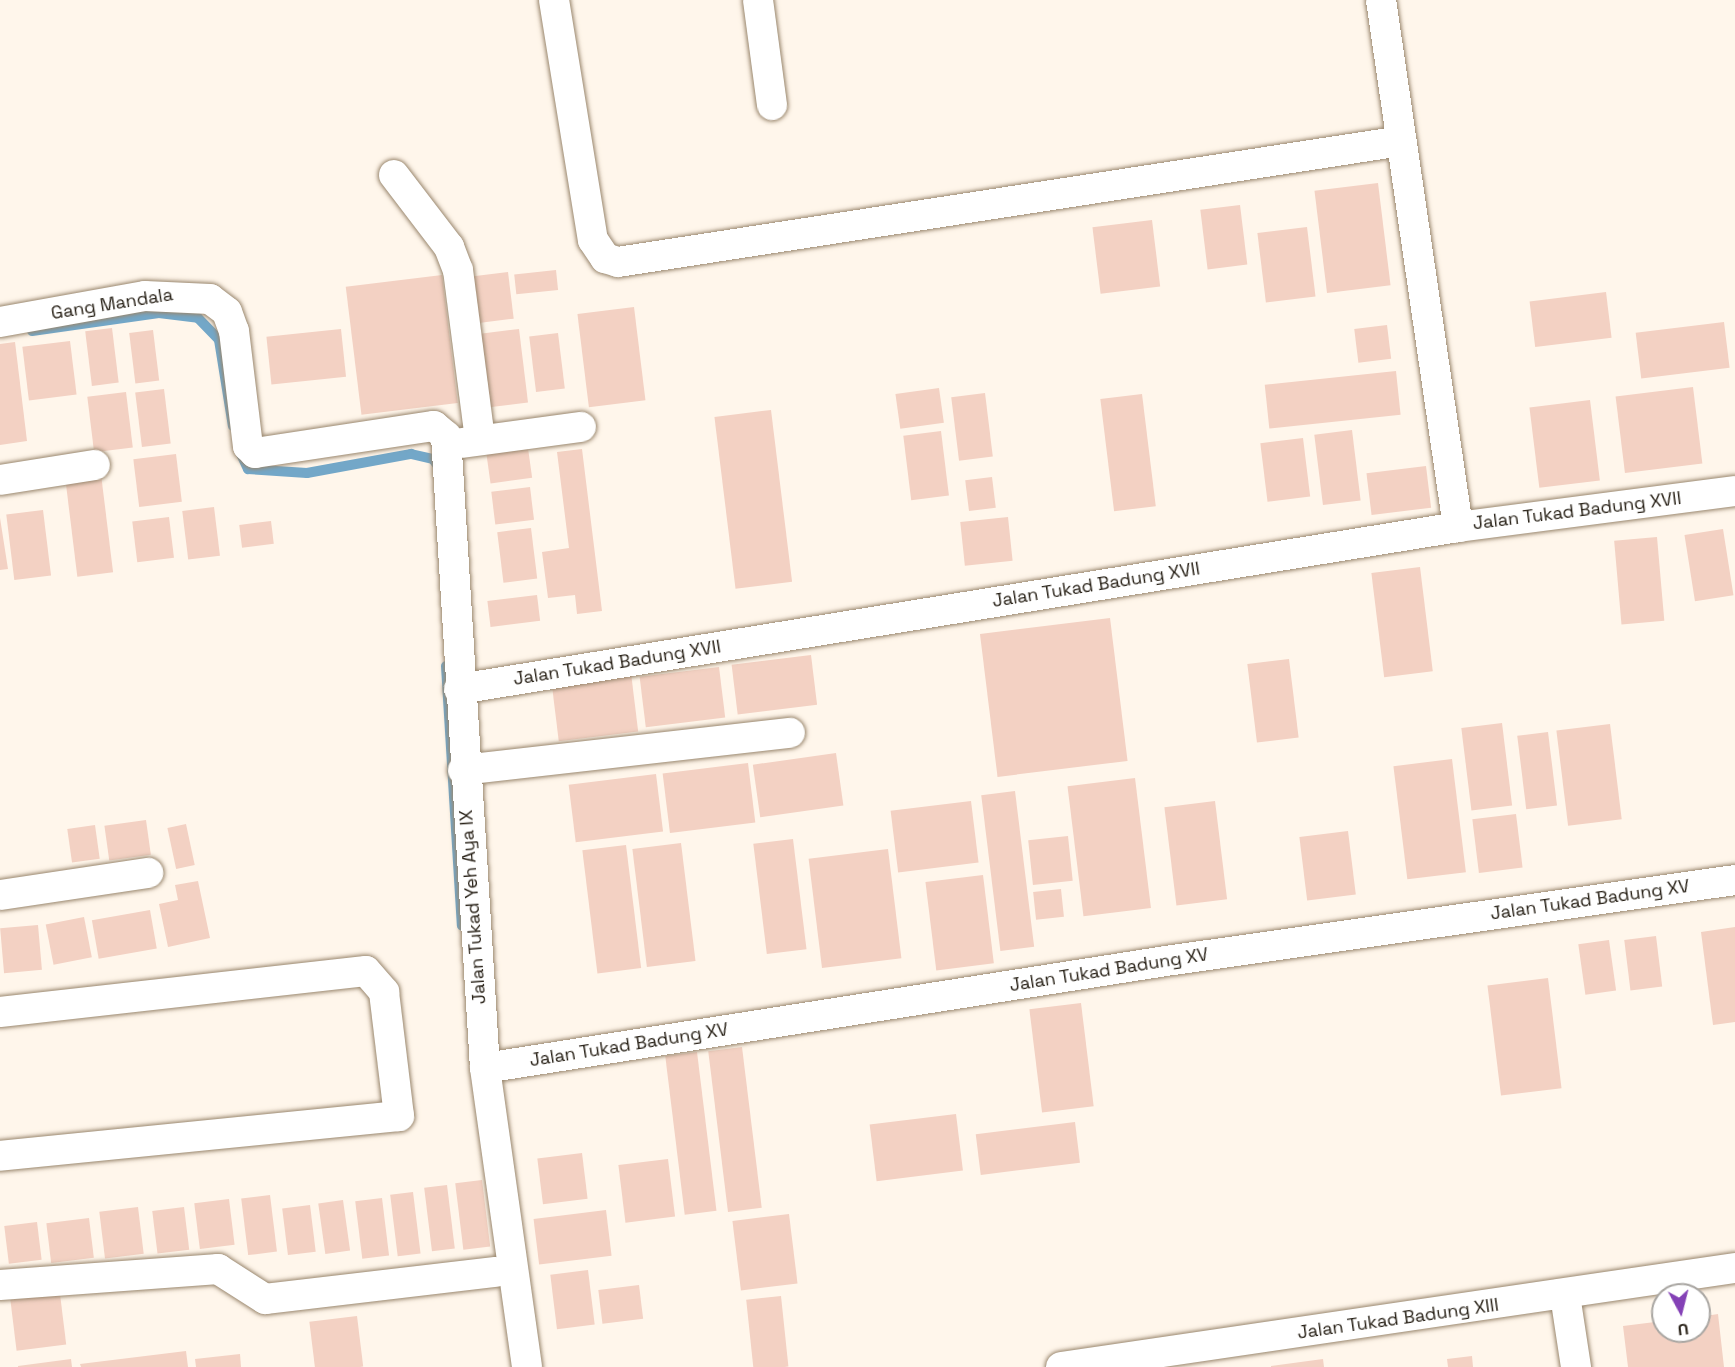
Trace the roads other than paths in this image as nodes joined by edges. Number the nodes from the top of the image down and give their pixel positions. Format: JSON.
{"nodes":[{"id":1,"x":554,"y":0,"type":"edge"},
{"id":2,"x":758,"y":0,"type":"edge"},
{"id":3,"x":1381,"y":0,"type":"edge"},
{"id":4,"x":772,"y":105,"type":"dead end"},
{"id":5,"x":1401,"y":141,"type":"junction"},
{"id":6,"x":394,"y":175,"type":"dead end"},
{"id":7,"x":0,"y":322,"type":"edge"},
{"id":8,"x":581,"y":427,"type":"dead end"},
{"id":9,"x":480,"y":440,"type":"junction"},
{"id":10,"x":447,"y":445,"type":"junction"},
{"id":11,"x":95,"y":465,"type":"dead end"},
{"id":12,"x":0,"y":480,"type":"edge"},
{"id":13,"x":1735,"y":491,"type":"edge"},
{"id":14,"x":1458,"y":527,"type":"junction"},
{"id":15,"x":459,"y":689,"type":"junction"},
{"id":16,"x":790,"y":733,"type":"dead end"},
{"id":17,"x":463,"y":770,"type":"junction"},
{"id":18,"x":148,"y":873,"type":"dead end"},
{"id":19,"x":1735,"y":880,"type":"edge"},
{"id":20,"x":0,"y":895,"type":"edge"},
{"id":21,"x":0,"y":1012,"type":"edge"},
{"id":22,"x":485,"y":1068,"type":"junction"},
{"id":23,"x":0,"y":1156,"type":"edge"},
{"id":24,"x":1735,"y":1268,"type":"edge"},
{"id":25,"x":495,"y":1272,"type":"dead end"},
{"id":26,"x":0,"y":1285,"type":"edge"},
{"id":27,"x":1565,"y":1295,"type":"junction"},
{"id":28,"x":527,"y":1367,"type":"edge"},
{"id":29,"x":1061,"y":1367,"type":"edge"},
{"id":30,"x":1576,"y":1367,"type":"edge"}],
"edges":[{"from":1,"to":5,"type":"street"},
{"from":2,"to":4,"type":"street"},
{"from":3,"to":5,"type":"street"},
{"from":5,"to":14,"type":"street"},
{"from":6,"to":9,"type":"street"},
{"from":7,"to":10,"type":"street","name":"Gang Mandala"},
{"from":8,"to":9,"type":"street"},
{"from":9,"to":10,"type":"street"},
{"from":10,"to":15,"type":"street","name":"Jalan Tukad Yeh Aya IX"},
{"from":11,"to":12,"type":"street"},
{"from":13,"to":14,"type":"street","name":"Jalan Tukad Badung XVII"},
{"from":14,"to":15,"type":"street","name":"Jalan Tukad Badung XVII"},
{"from":15,"to":17,"type":"street","name":"Jalan Tukad Yeh Aya IX"},
{"from":16,"to":17,"type":"street"},
{"from":17,"to":22,"type":"street","name":"Jalan Tukad Yeh Aya IX"},
{"from":18,"to":20,"type":"street"},
{"from":19,"to":22,"type":"street","name":"Jalan Tukad Badung XV"},
{"from":21,"to":23,"type":"street"},
{"from":22,"to":28,"type":"street","name":"Jalan Tukad Yeh Aya IX"},
{"from":24,"to":27,"type":"street","name":"Jalan Tukad Badung XIII"},
{"from":25,"to":26,"type":"street"},
{"from":27,"to":29,"type":"street","name":"Jalan Tukad Badung XIII"},
{"from":27,"to":30,"type":"street"}]}
